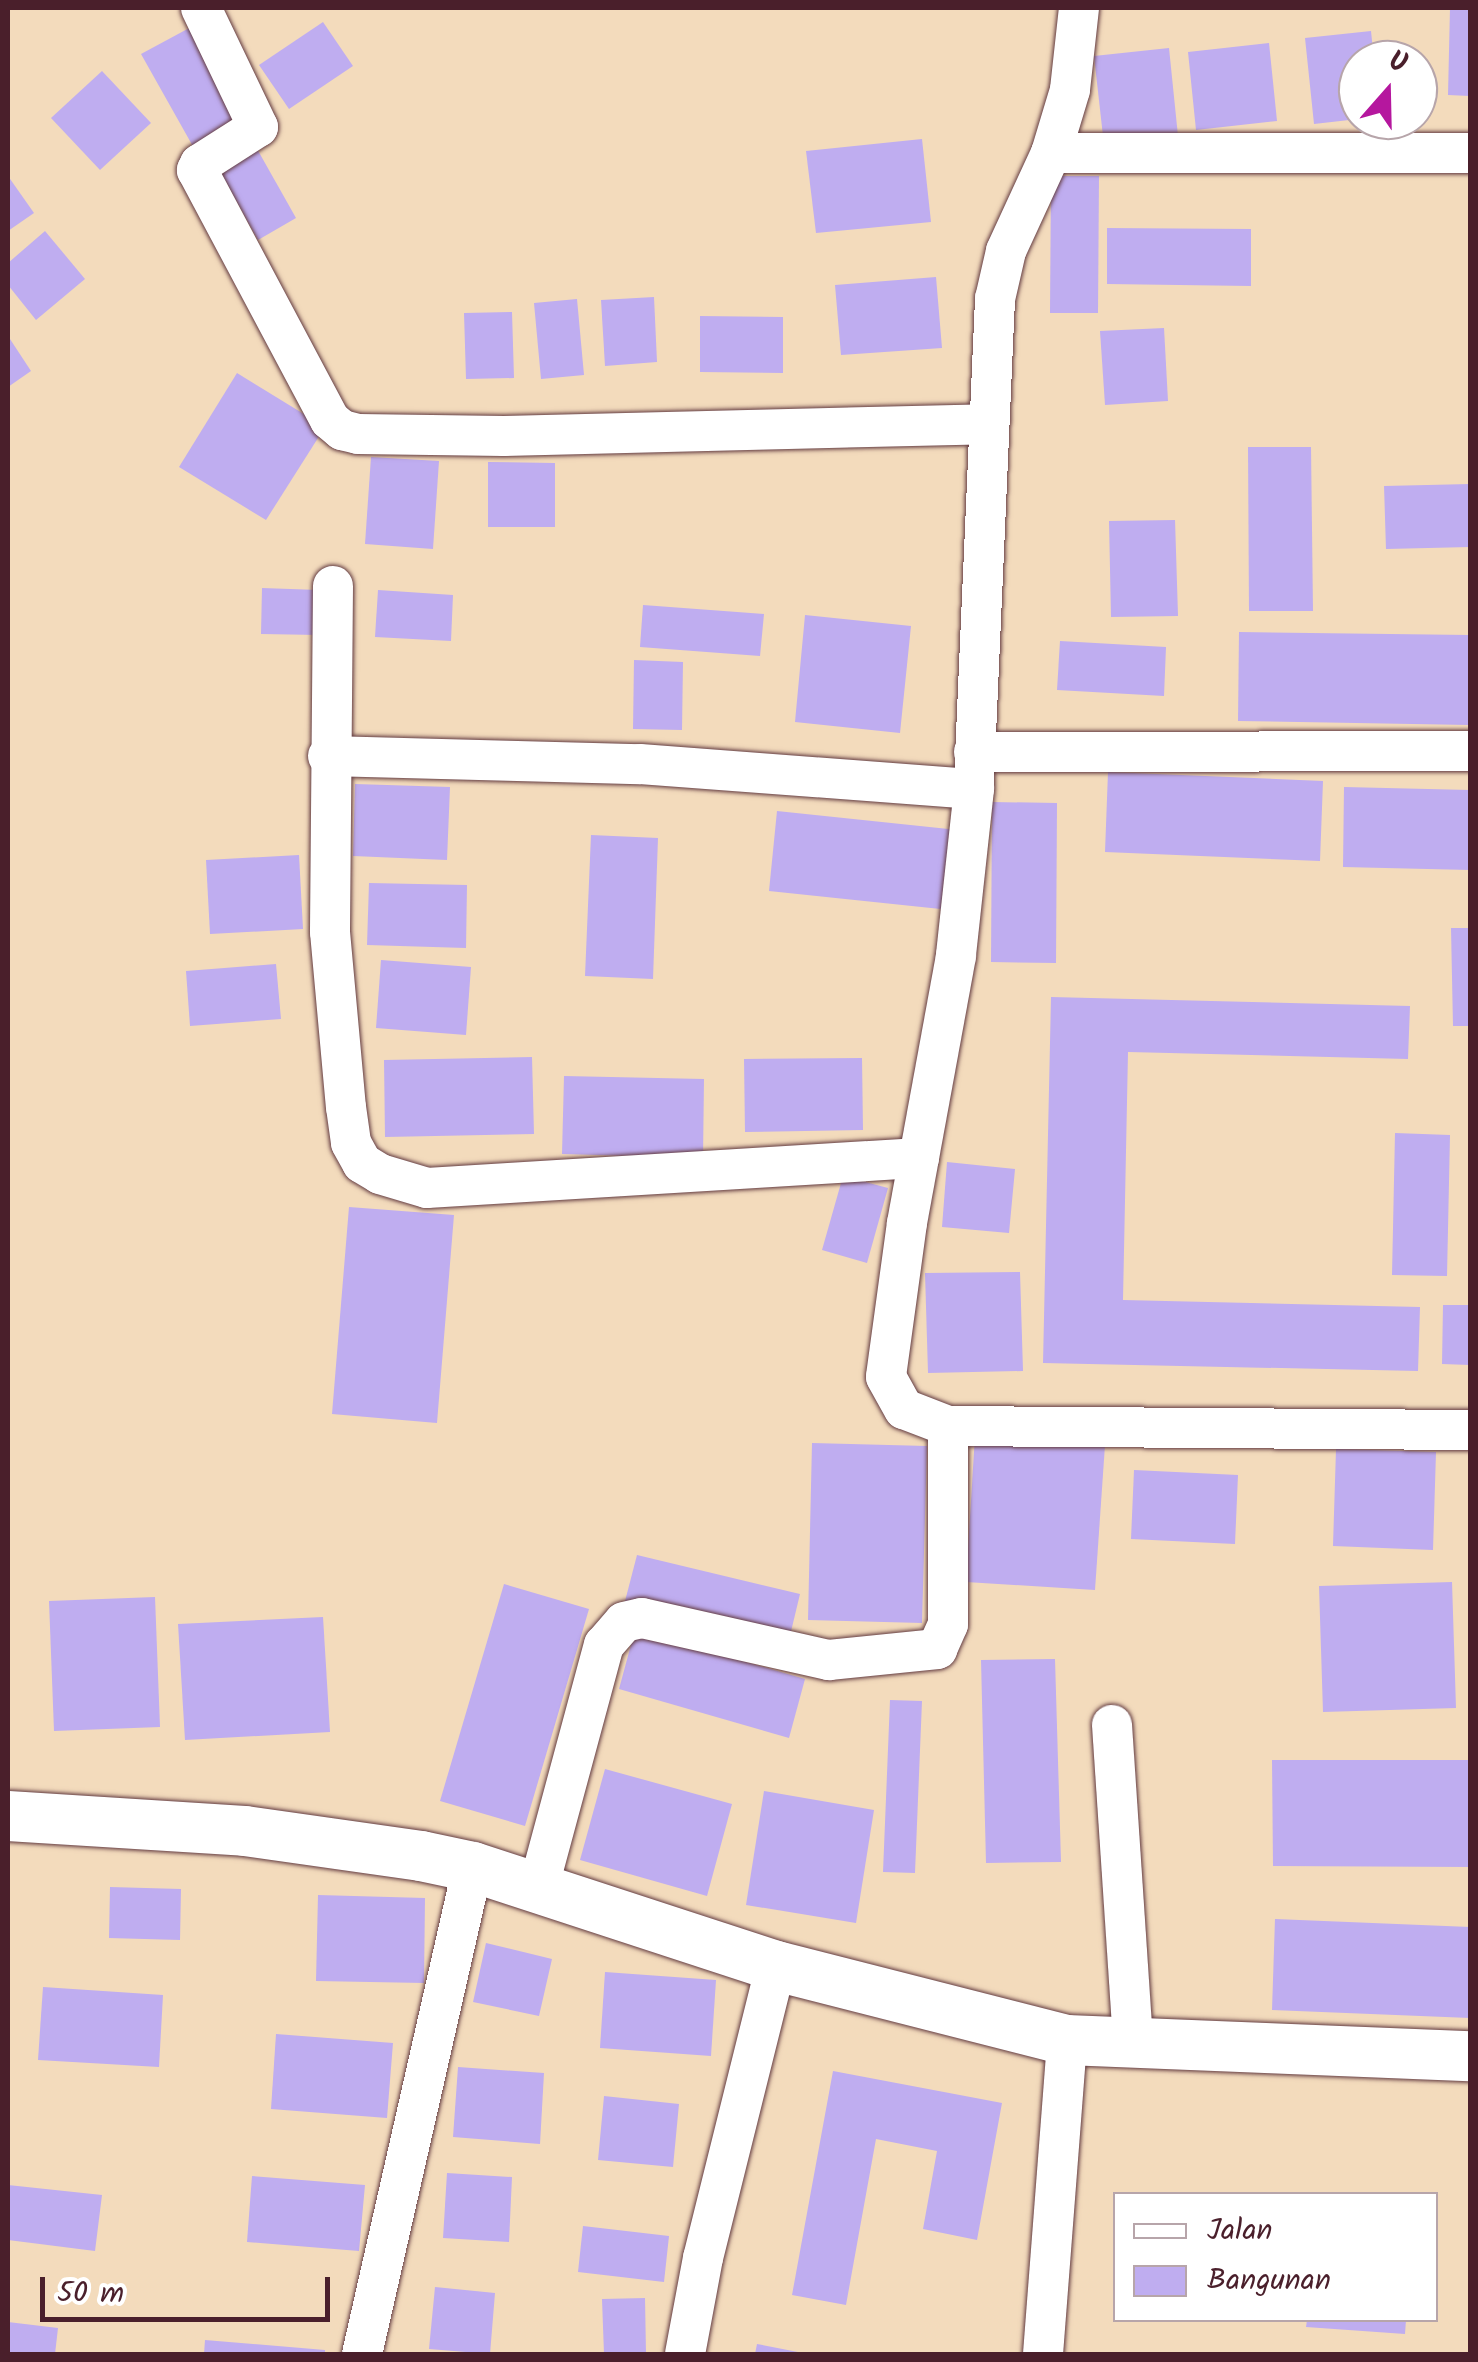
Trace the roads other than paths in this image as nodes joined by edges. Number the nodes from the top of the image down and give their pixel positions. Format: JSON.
{"nodes":[{"id":1,"x":201,"y":8,"type":"edge"},
{"id":2,"x":1078,"y":8,"type":"edge"},
{"id":3,"x":1051,"y":152,"type":"junction"},
{"id":4,"x":1470,"y":153,"type":"edge"},
{"id":5,"x":988,"y":424,"type":"junction"},
{"id":6,"x":333,"y":586,"type":"dead end"},
{"id":7,"x":1470,"y":751,"type":"edge"},
{"id":8,"x":328,"y":756,"type":"junction"},
{"id":9,"x":974,"y":771,"type":"junction"},
{"id":10,"x":919,"y":1158,"type":"junction"},
{"id":11,"x":948,"y":1426,"type":"junction"},
{"id":12,"x":1470,"y":1430,"type":"edge"},
{"id":13,"x":1112,"y":1725,"type":"dead end"},
{"id":14,"x":8,"y":1816,"type":"edge"},
{"id":15,"x":473,"y":1867,"type":"junction"},
{"id":16,"x":538,"y":1889,"type":"junction"},
{"id":17,"x":776,"y":1966,"type":"junction"},
{"id":18,"x":1066,"y":2040,"type":"junction"},
{"id":19,"x":1132,"y":2045,"type":"junction"},
{"id":20,"x":1470,"y":2056,"type":"edge"},
{"id":21,"x":362,"y":2354,"type":"edge"},
{"id":22,"x":686,"y":2354,"type":"edge"},
{"id":23,"x":1042,"y":2354,"type":"edge"}],
"edges":[{"from":1,"to":5,"type":"street"},
{"from":2,"to":3,"type":"street"},
{"from":3,"to":4,"type":"street"},
{"from":3,"to":5,"type":"street"},
{"from":5,"to":9,"type":"street"},
{"from":6,"to":8,"type":"street"},
{"from":7,"to":9,"type":"street"},
{"from":8,"to":9,"type":"street"},
{"from":8,"to":10,"type":"street"},
{"from":9,"to":10,"type":"street"},
{"from":10,"to":11,"type":"street"},
{"from":11,"to":12,"type":"street"},
{"from":11,"to":16,"type":"street"},
{"from":13,"to":19,"type":"street"},
{"from":14,"to":15,"type":"street"},
{"from":15,"to":16,"type":"street"},
{"from":15,"to":21,"type":"street"},
{"from":16,"to":17,"type":"street"},
{"from":17,"to":18,"type":"street"},
{"from":17,"to":22,"type":"street"},
{"from":18,"to":19,"type":"street"},
{"from":18,"to":23,"type":"street"},
{"from":19,"to":20,"type":"street"}]}
